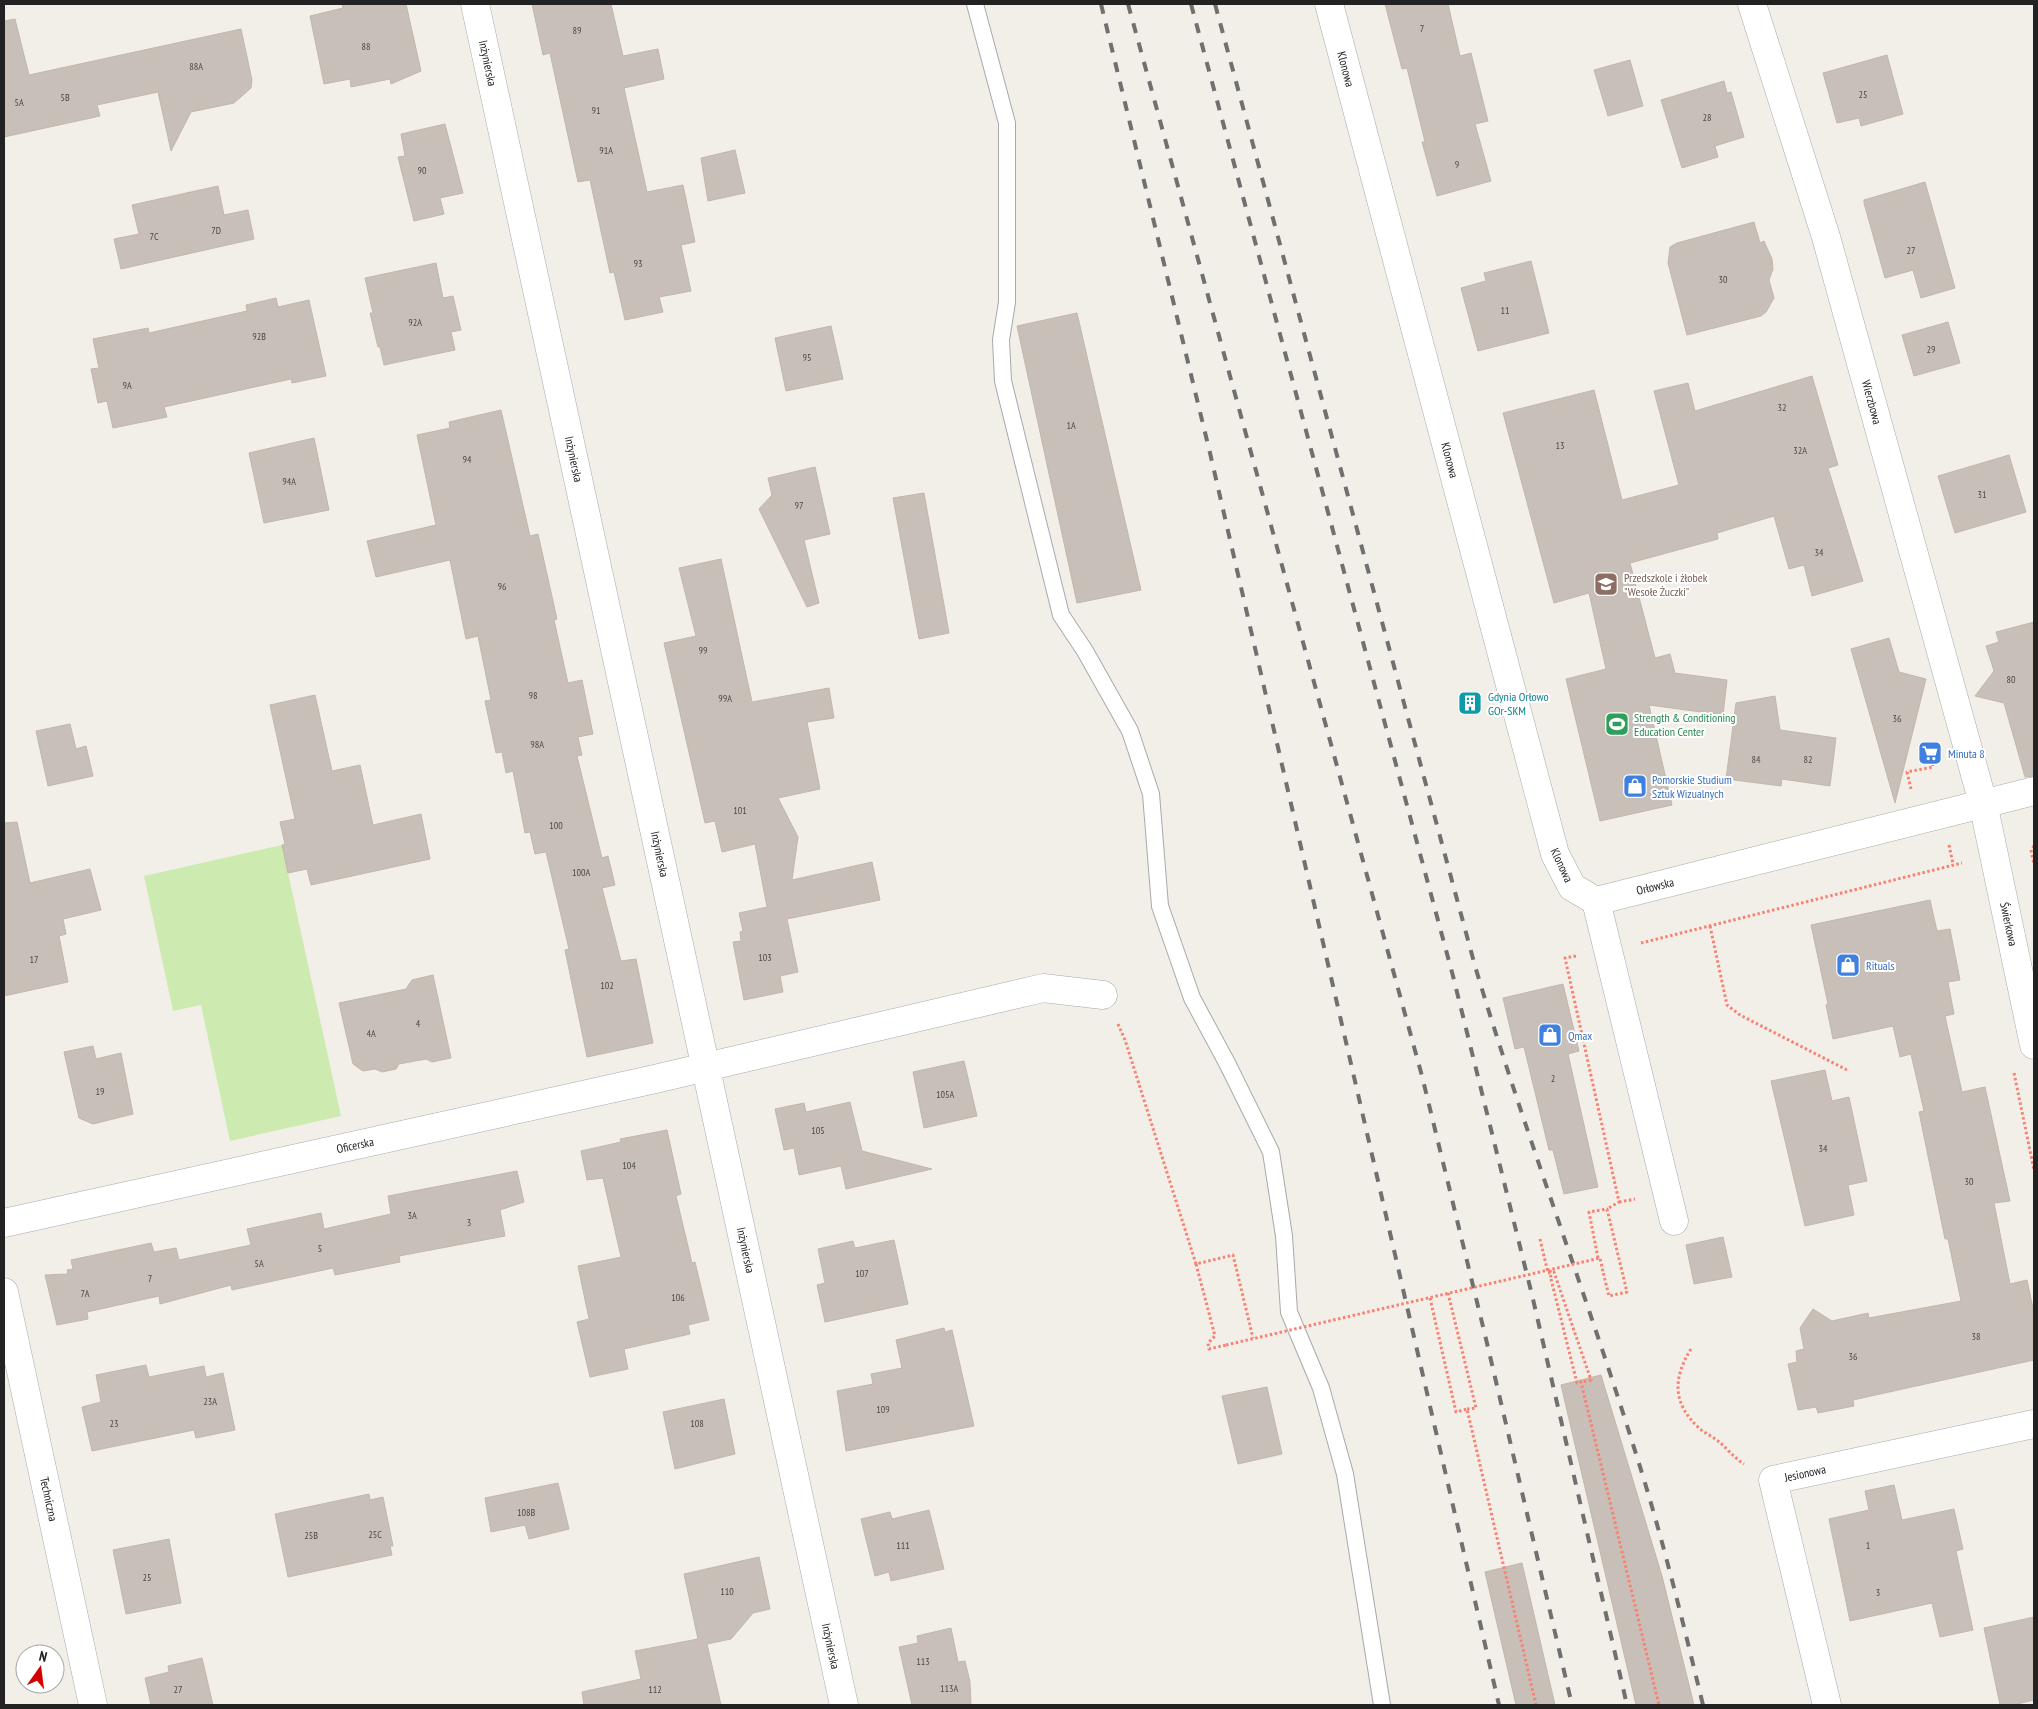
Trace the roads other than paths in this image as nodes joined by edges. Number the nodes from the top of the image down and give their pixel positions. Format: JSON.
{"nodes":[{"id":1,"x":475,"y":4,"type":"edge"},
{"id":2,"x":974,"y":4,"type":"edge"},
{"id":3,"x":1329,"y":4,"type":"edge"},
{"id":4,"x":1752,"y":4,"type":"edge"},
{"id":5,"x":2034,"y":791,"type":"edge"},
{"id":6,"x":1983,"y":804,"type":"junction"},
{"id":7,"x":1596,"y":901,"type":"junction"},
{"id":8,"x":1103,"y":995,"type":"road end"},
{"id":9,"x":2034,"y":1045,"type":"edge"},
{"id":10,"x":706,"y":1066,"type":"junction"},
{"id":11,"x":1674,"y":1221,"type":"dead end"},
{"id":12,"x":4,"y":1223,"type":"edge"},
{"id":13,"x":4,"y":1292,"type":"edge"},
{"id":14,"x":2034,"y":1424,"type":"edge"},
{"id":15,"x":93,"y":1705,"type":"edge"},
{"id":16,"x":844,"y":1705,"type":"edge"},
{"id":17,"x":1382,"y":1705,"type":"edge"},
{"id":18,"x":1827,"y":1705,"type":"edge"}],
"edges":[{"from":1,"to":10,"type":"street","name":"Inżynierska"},
{"from":2,"to":17,"type":"lane"},
{"from":3,"to":7,"type":"street","name":"Klonowa"},
{"from":4,"to":6,"type":"street","name":"Wierzbowa"},
{"from":5,"to":6,"type":"street","name":"Orłowska"},
{"from":6,"to":7,"type":"street","name":"Orłowska"},
{"from":6,"to":9,"type":"street","name":"Świerkowa"},
{"from":7,"to":11,"type":"street"},
{"from":8,"to":10,"type":"street","name":"Oficerska"},
{"from":10,"to":12,"type":"street","name":"Oficerska"},
{"from":10,"to":16,"type":"street","name":"Inżynierska"},
{"from":13,"to":15,"type":"street","name":"Techniczna"},
{"from":14,"to":18,"type":"street","name":"Jesionowa"}]}
